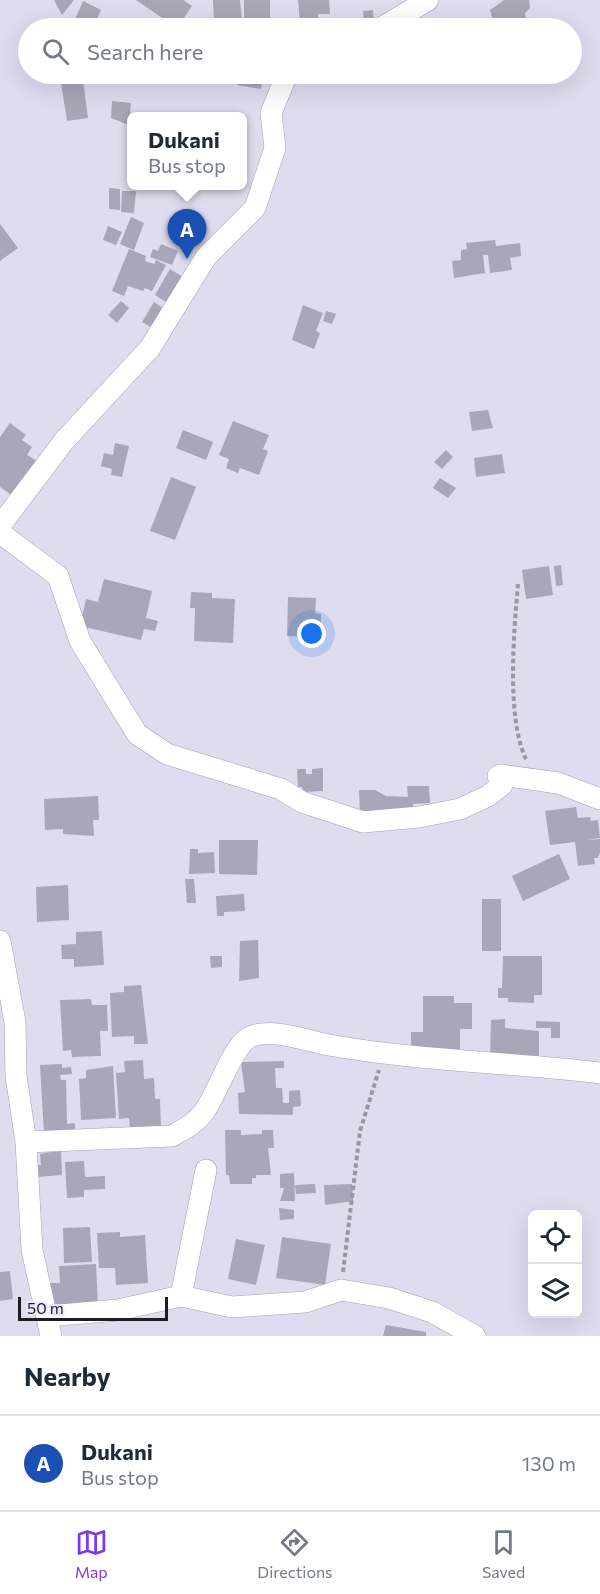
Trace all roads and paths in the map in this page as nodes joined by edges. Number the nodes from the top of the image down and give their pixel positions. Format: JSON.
{"nodes":[{"id":1,"x":428,"y":0,"type":"edge"},
{"id":2,"x":398,"y":18,"type":"edge"},
{"id":3,"x":283,"y":84,"type":"edge"},
{"id":4,"x":0,"y":526,"type":"edge"},
{"id":5,"x":0,"y":533,"type":"edge"},
{"id":6,"x":519,"y":584,"type":"dead end"},
{"id":7,"x":535,"y":779,"type":"junction"},
{"id":8,"x":600,"y":799,"type":"edge"},
{"id":9,"x":0,"y":941,"type":"edge"},
{"id":10,"x":384,"y":1052,"type":"junction"},
{"id":11,"x":600,"y":1073,"type":"edge"},
{"id":12,"x":8,"y":1074,"type":"edge"},
{"id":13,"x":26,"y":1142,"type":"junction"},
{"id":14,"x":206,"y":1170,"type":"dead end"},
{"id":15,"x":341,"y":1290,"type":"junction"},
{"id":16,"x":182,"y":1296,"type":"junction"},
{"id":17,"x":50,"y":1326,"type":"edge"},
{"id":18,"x":475,"y":1336,"type":"edge"}],
"edges":[{"from":1,"to":2,"type":"street"},
{"from":3,"to":4,"type":"street"},
{"from":5,"to":7,"type":"street"},
{"from":6,"to":7,"type":"path"},
{"from":7,"to":8,"type":"street"},
{"from":9,"to":12,"type":"street"},
{"from":10,"to":11,"type":"street"},
{"from":10,"to":13,"type":"street"},
{"from":10,"to":15,"type":"path"},
{"from":12,"to":13,"type":"street"},
{"from":13,"to":17,"type":"street"},
{"from":14,"to":16,"type":"street"},
{"from":15,"to":16,"type":"street"},
{"from":15,"to":18,"type":"street"},
{"from":16,"to":17,"type":"street"}]}
